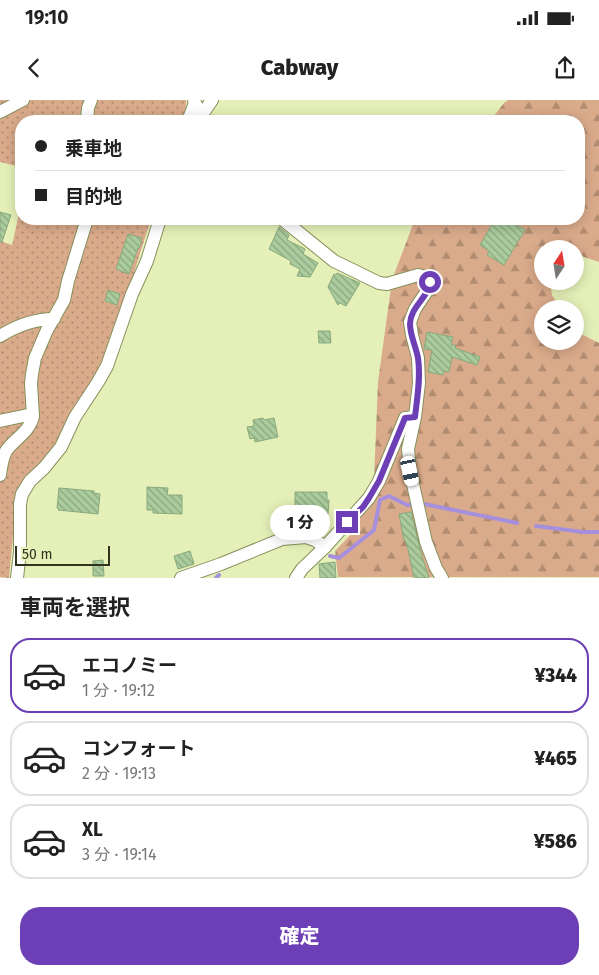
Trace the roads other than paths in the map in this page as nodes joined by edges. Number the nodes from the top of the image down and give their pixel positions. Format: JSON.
{"nodes":[{"id":1,"x":23,"y":100,"type":"edge"},
{"id":2,"x":91,"y":100,"type":"edge"},
{"id":3,"x":212,"y":100,"type":"edge"},
{"id":4,"x":194,"y":102,"type":"edge"},
{"id":5,"x":0,"y":112,"type":"edge"},
{"id":6,"x":87,"y":115,"type":"edge"},
{"id":7,"x":190,"y":115,"type":"edge"},
{"id":8,"x":201,"y":115,"type":"edge"},
{"id":9,"x":205,"y":115,"type":"edge"},
{"id":10,"x":86,"y":225,"type":"edge"},
{"id":11,"x":158,"y":225,"type":"edge"},
{"id":12,"x":289,"y":225,"type":"edge"},
{"id":13,"x":54,"y":319,"type":"junction"},
{"id":14,"x":0,"y":336,"type":"edge"},
{"id":15,"x":33,"y":416,"type":"junction"},
{"id":16,"x":415,"y":417,"type":"junction"},
{"id":17,"x":0,"y":421,"type":"edge"},
{"id":18,"x":0,"y":466,"type":"edge"},
{"id":19,"x":0,"y":475,"type":"edge"},
{"id":20,"x":325,"y":547,"type":"junction"},
{"id":21,"x":17,"y":578,"type":"edge"},
{"id":22,"x":180,"y":578,"type":"edge"},
{"id":23,"x":296,"y":578,"type":"edge"},
{"id":24,"x":442,"y":578,"type":"edge"}],
"edges":[{"from":1,"to":5,"type":"street"},
{"from":2,"to":6,"type":"street"},
{"from":3,"to":9,"type":"street"},
{"from":4,"to":7,"type":"street"},
{"from":4,"to":8,"type":"street"},
{"from":10,"to":13,"type":"street"},
{"from":11,"to":21,"type":"street"},
{"from":12,"to":16,"type":"street"},
{"from":13,"to":14,"type":"street"},
{"from":13,"to":15,"type":"street"},
{"from":15,"to":17,"type":"street"},
{"from":15,"to":18,"type":"street"},
{"from":16,"to":20,"type":"street"},
{"from":16,"to":24,"type":"street"},
{"from":18,"to":19,"type":"street"},
{"from":20,"to":22,"type":"street"},
{"from":20,"to":23,"type":"street"}]}
